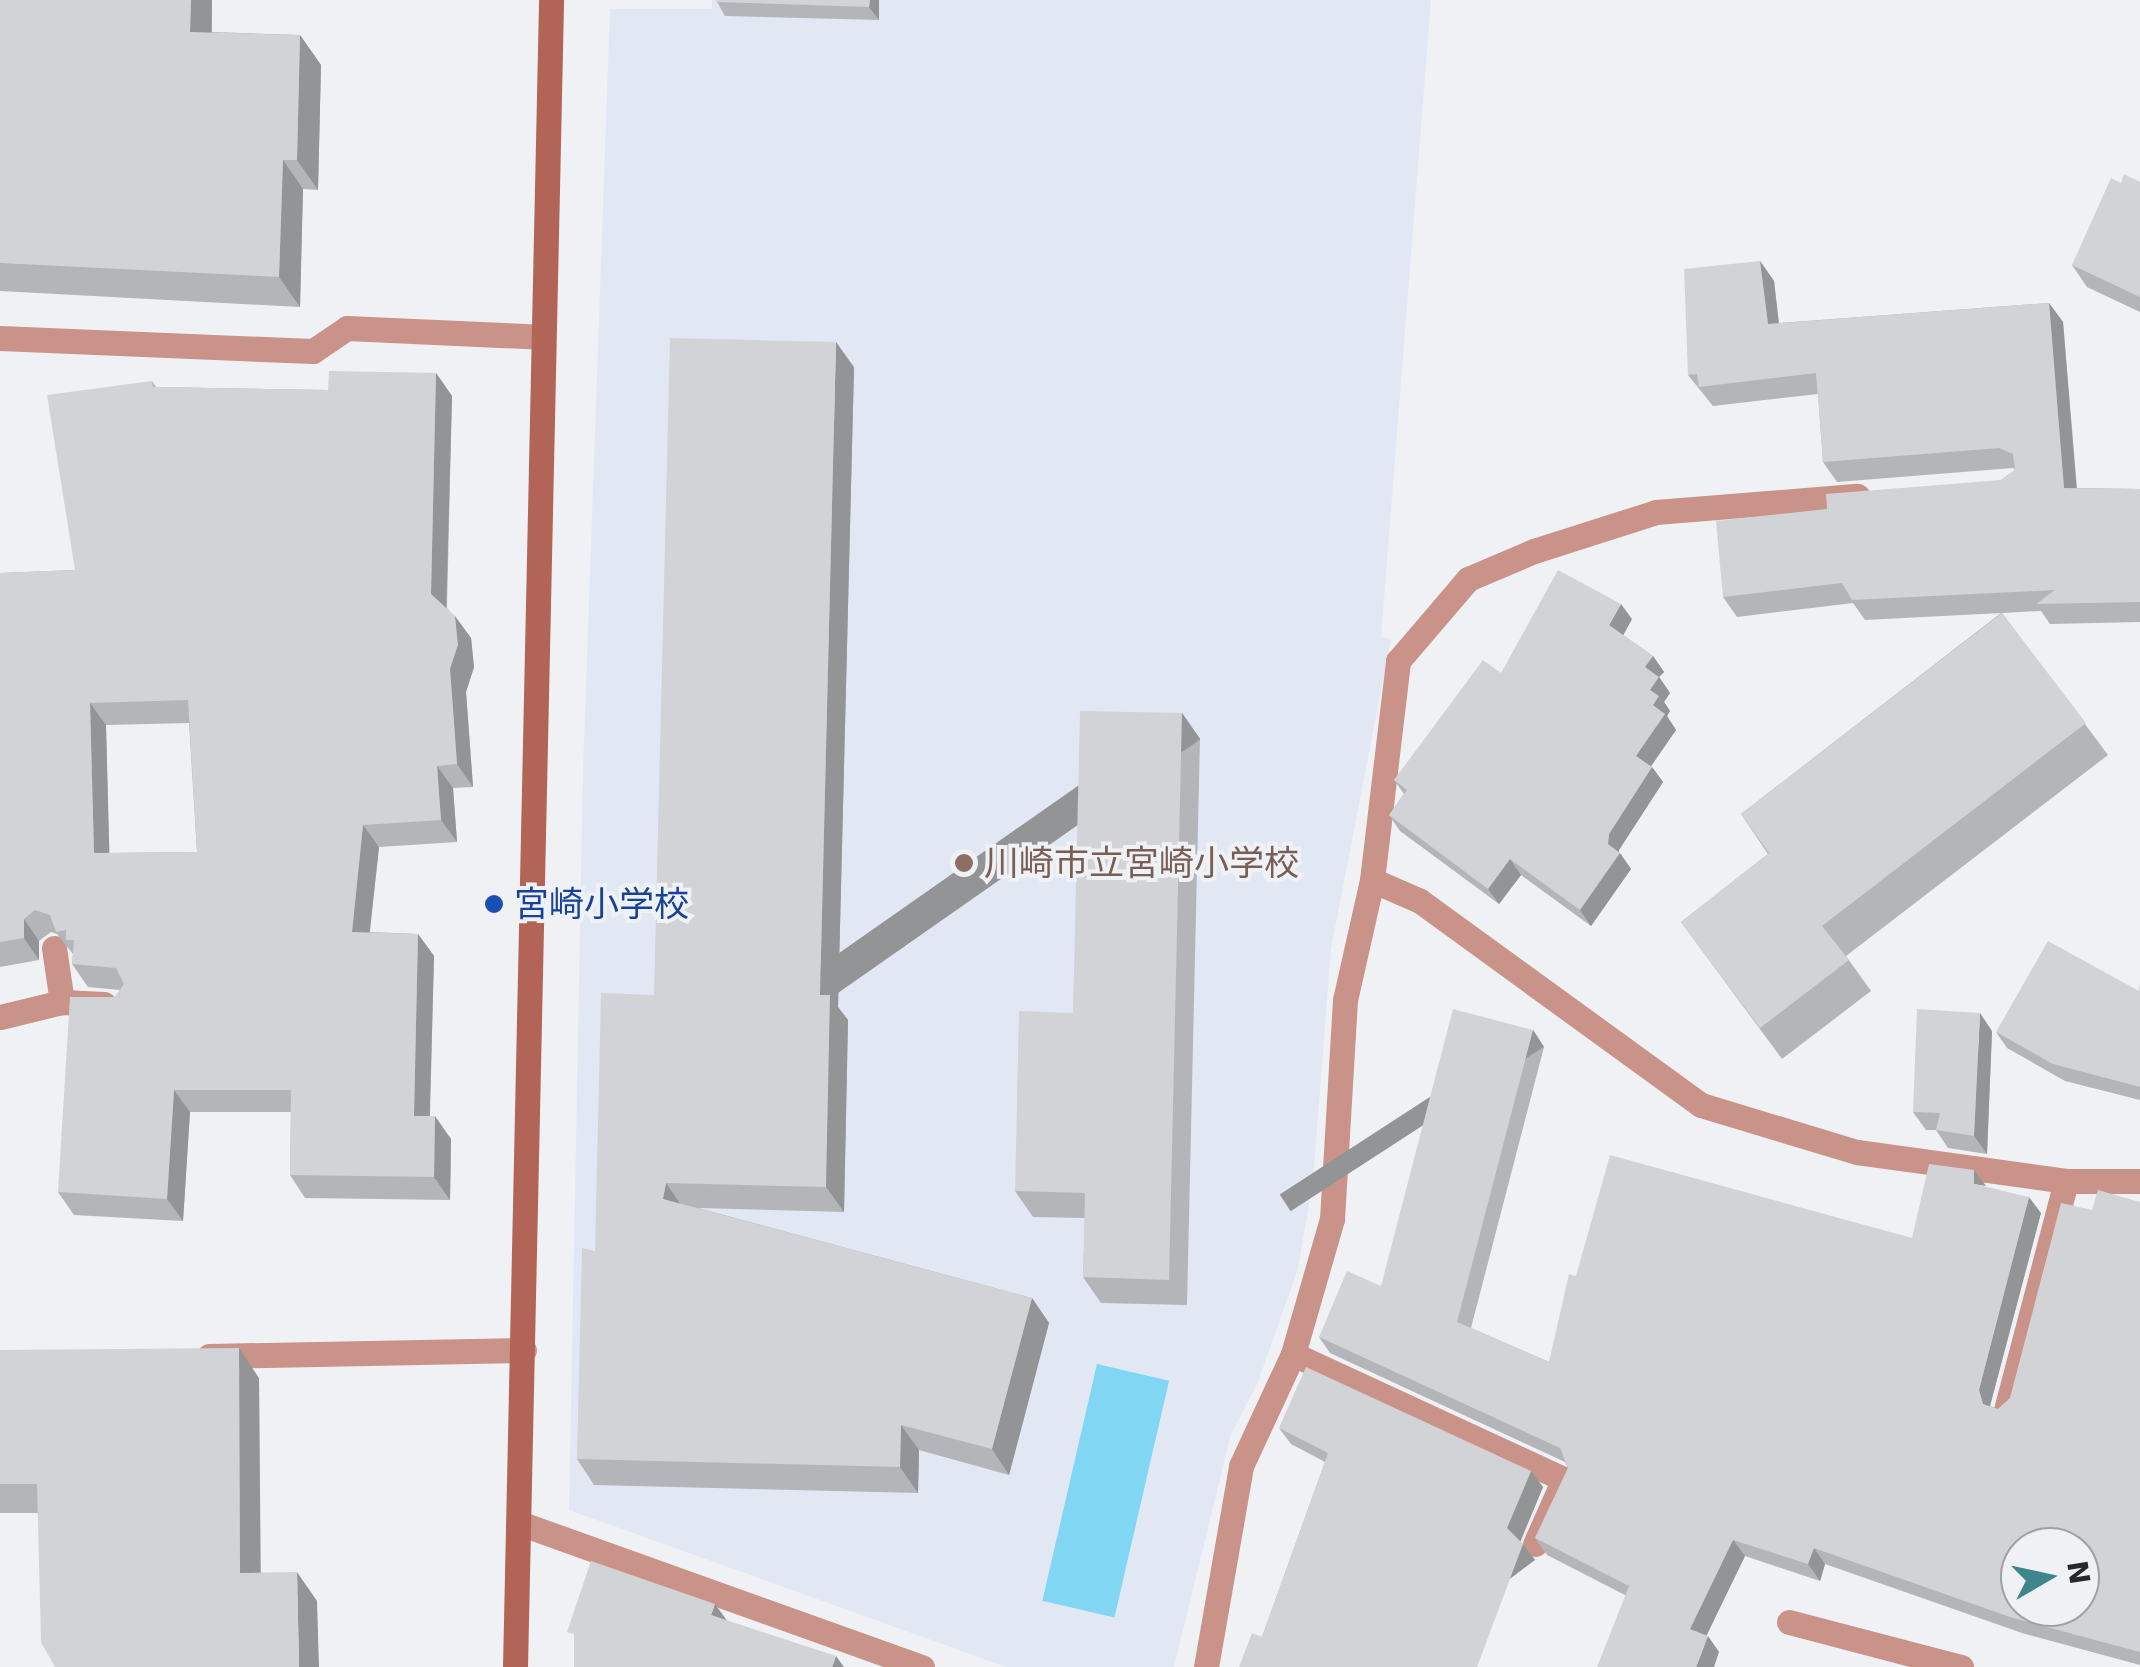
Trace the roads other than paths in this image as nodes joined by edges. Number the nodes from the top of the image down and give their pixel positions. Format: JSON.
{"nodes":[{"id":1,"x":551,"y":0,"type":"edge"},
{"id":2,"x":542,"y":337,"type":"junction"},
{"id":3,"x":0,"y":338,"type":"edge"},
{"id":4,"x":1889,"y":493,"type":"edge"},
{"id":5,"x":1372,"y":880,"type":"junction"},
{"id":6,"x":54,"y":948,"type":"edge"},
{"id":7,"x":62,"y":1002,"type":"junction"},
{"id":8,"x":124,"y":1006,"type":"edge"},
{"id":9,"x":0,"y":1017,"type":"edge"},
{"id":10,"x":2066,"y":1181,"type":"junction"},
{"id":11,"x":2140,"y":1181,"type":"edge"},
{"id":12,"x":524,"y":1350,"type":"junction"},
{"id":13,"x":1294,"y":1354,"type":"junction"},
{"id":14,"x":175,"y":1357,"type":"edge"},
{"id":15,"x":2006,"y":1410,"type":"edge"},
{"id":16,"x":522,"y":1524,"type":"junction"},
{"id":17,"x":1534,"y":1544,"type":"edge"},
{"id":18,"x":1789,"y":1622,"type":"dead end"},
{"id":19,"x":514,"y":1667,"type":"edge"},
{"id":20,"x":922,"y":1667,"type":"edge"},
{"id":21,"x":1206,"y":1667,"type":"edge"},
{"id":22,"x":1961,"y":1667,"type":"edge"}],
"edges":[{"from":1,"to":2,"type":"street"},
{"from":2,"to":3,"type":"street"},
{"from":2,"to":12,"type":"street"},
{"from":4,"to":5,"type":"street"},
{"from":5,"to":10,"type":"street"},
{"from":5,"to":13,"type":"street"},
{"from":6,"to":7,"type":"street"},
{"from":7,"to":8,"type":"street"},
{"from":7,"to":9,"type":"street"},
{"from":10,"to":11,"type":"street"},
{"from":10,"to":15,"type":"street"},
{"from":12,"to":14,"type":"street"},
{"from":12,"to":16,"type":"street"},
{"from":13,"to":17,"type":"street"},
{"from":13,"to":21,"type":"street"},
{"from":16,"to":19,"type":"street"},
{"from":16,"to":20,"type":"street"},
{"from":18,"to":22,"type":"street"}]}
